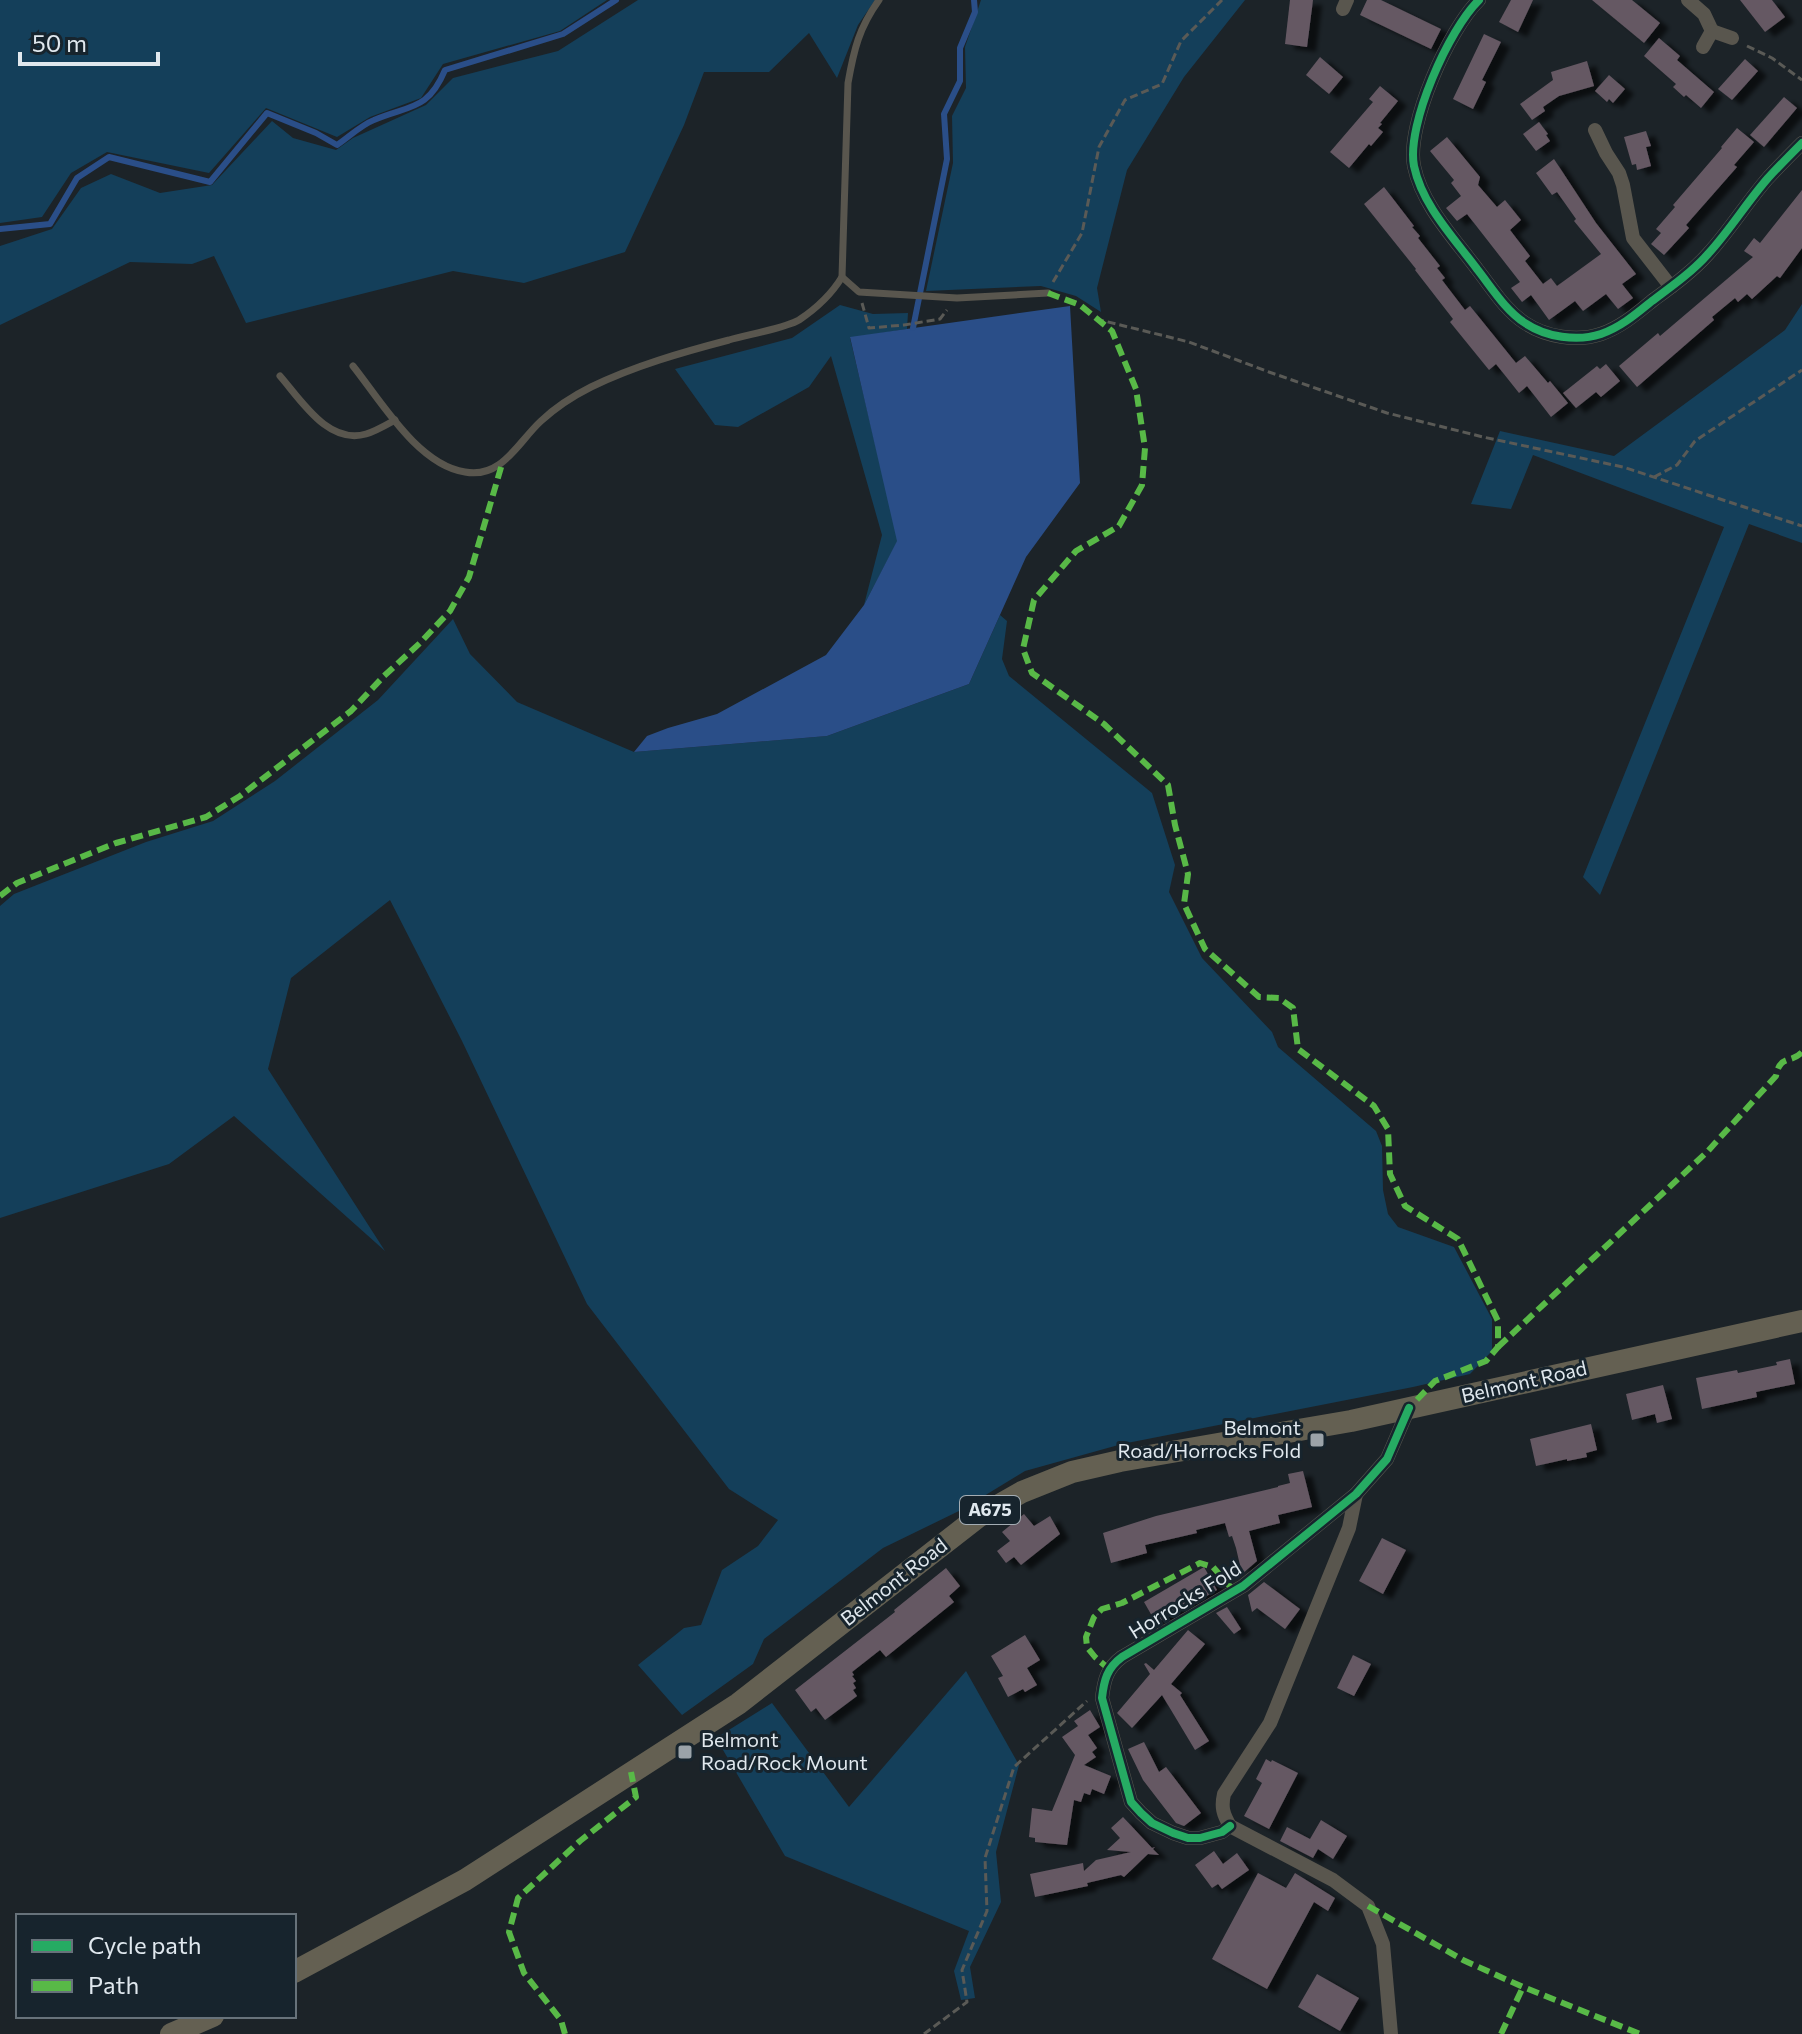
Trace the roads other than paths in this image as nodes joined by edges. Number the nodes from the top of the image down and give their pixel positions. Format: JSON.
{"nodes":[{"id":1,"x":879,"y":0,"type":"edge"},
{"id":2,"x":1479,"y":0,"type":"edge"},
{"id":3,"x":1688,"y":0,"type":"edge"},
{"id":4,"x":1712,"y":31,"type":"junction"},
{"id":5,"x":1732,"y":38,"type":"road end"},
{"id":6,"x":1703,"y":47,"type":"dead end"},
{"id":7,"x":1595,"y":130,"type":"dead end"},
{"id":8,"x":1802,"y":143,"type":"edge"},
{"id":9,"x":842,"y":277,"type":"junction"},
{"id":10,"x":1671,"y":287,"type":"junction"},
{"id":11,"x":1048,"y":293,"type":"road end"},
{"id":12,"x":353,"y":366,"type":"dead end"},
{"id":13,"x":280,"y":376,"type":"dead end"},
{"id":14,"x":395,"y":420,"type":"junction"},
{"id":15,"x":1802,"y":1321,"type":"edge"},
{"id":16,"x":1409,"y":1408,"type":"junction"},
{"id":17,"x":1356,"y":1494,"type":"junction"},
{"id":18,"x":1230,"y":1826,"type":"junction"},
{"id":19,"x":296,"y":1971,"type":"edge"},
{"id":20,"x":208,"y":2018,"type":"edge"},
{"id":21,"x":171,"y":2034,"type":"edge"},
{"id":22,"x":1391,"y":2034,"type":"edge"}],
"edges":[{"from":1,"to":9,"type":"lane"},
{"from":2,"to":10,"type":"street"},
{"from":3,"to":4,"type":"street"},
{"from":4,"to":5,"type":"street"},
{"from":4,"to":6,"type":"street"},
{"from":7,"to":10,"type":"street"},
{"from":8,"to":10,"type":"street"},
{"from":9,"to":11,"type":"lane"},
{"from":9,"to":14,"type":"lane"},
{"from":12,"to":14,"type":"lane"},
{"from":13,"to":14,"type":"lane"},
{"from":15,"to":16,"type":"main road","name":"Belmont Road","number":"A675"},
{"from":16,"to":17,"type":"street","name":"Horrocks Fold"},
{"from":16,"to":19,"type":"main road","name":"Belmont Road","number":"A675"},
{"from":17,"to":18,"type":"street","name":"Horrocks Fold"},
{"from":17,"to":18,"type":"street","name":"Horrocks Fold"},
{"from":18,"to":22,"type":"street"},
{"from":20,"to":21,"type":"main road"}]}
